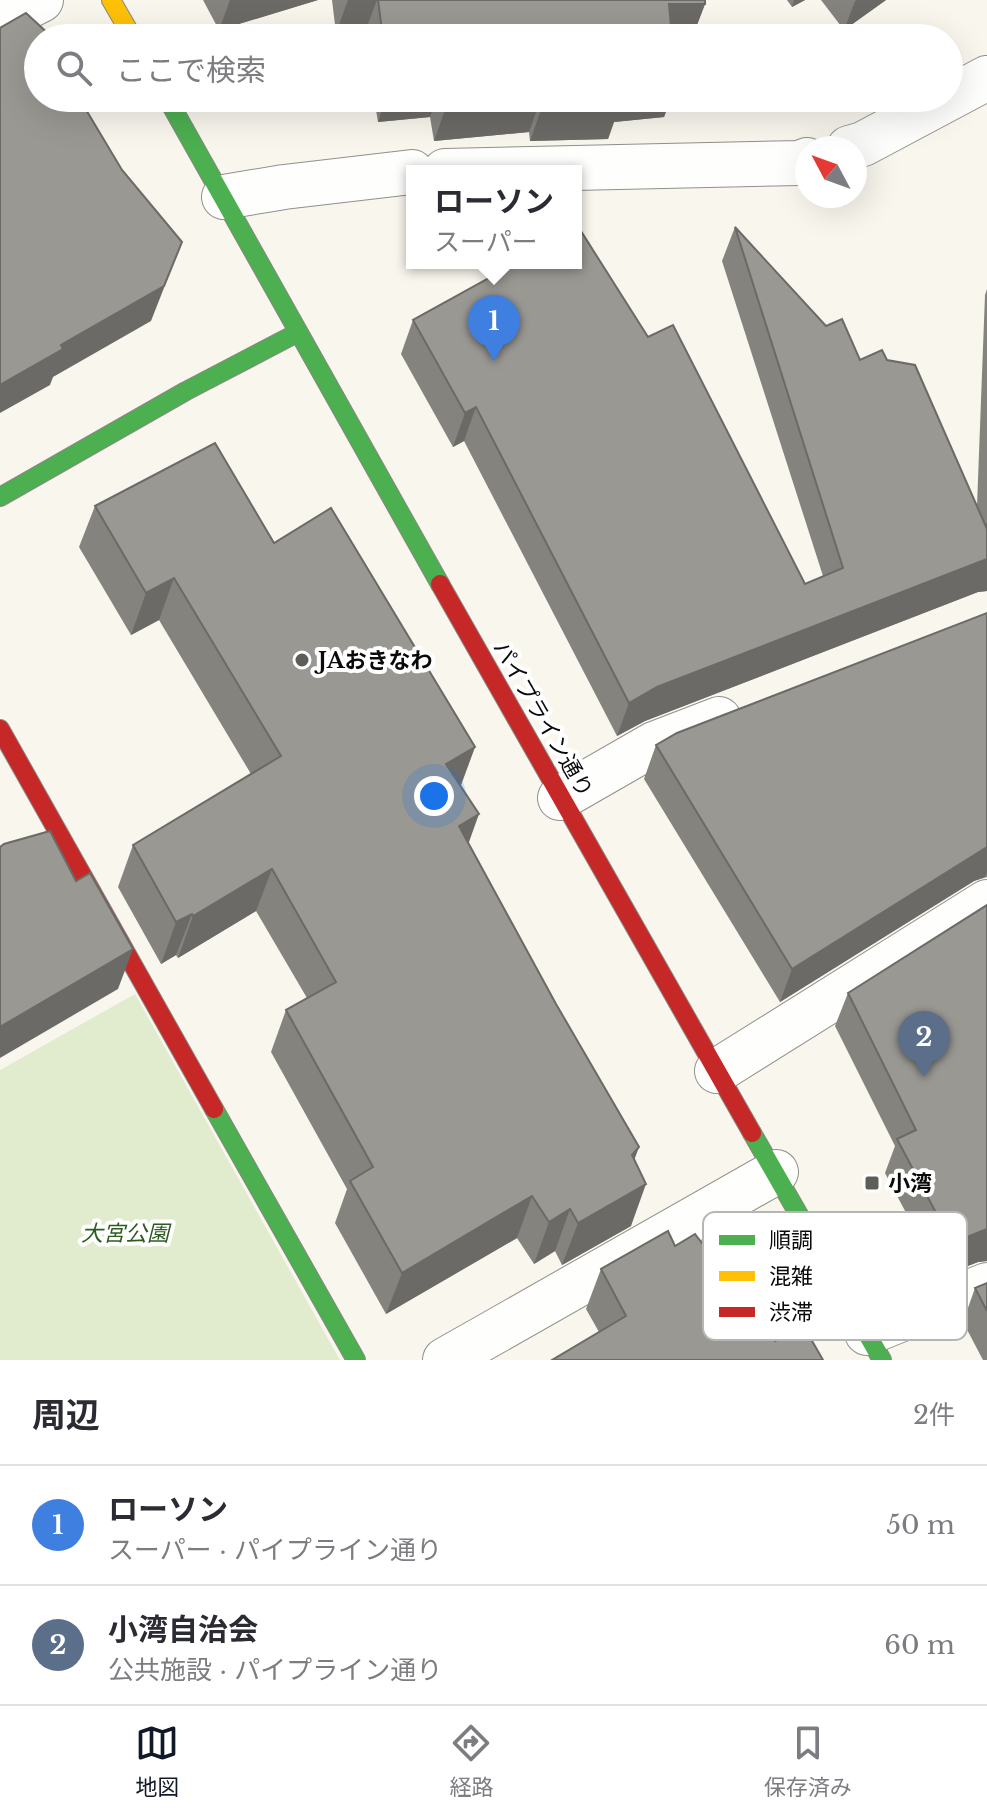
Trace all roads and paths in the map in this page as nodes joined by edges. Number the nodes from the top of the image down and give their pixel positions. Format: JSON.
{"nodes":[{"id":1,"x":41,"y":0,"type":"edge"},
{"id":2,"x":111,"y":0,"type":"edge"},
{"id":3,"x":0,"y":21,"type":"edge"},
{"id":4,"x":125,"y":24,"type":"edge"},
{"id":5,"x":987,"y":78,"type":"edge"},
{"id":6,"x":963,"y":91,"type":"edge"},
{"id":7,"x":175,"y":112,"type":"edge"},
{"id":8,"x":923,"y":112,"type":"edge"},
{"id":9,"x":867,"y":142,"type":"edge"},
{"id":10,"x":795,"y":160,"type":"edge"},
{"id":11,"x":582,"y":167,"type":"edge"},
{"id":12,"x":406,"y":173,"type":"edge"},
{"id":13,"x":224,"y":197,"type":"junction"},
{"id":14,"x":297,"y":333,"type":"junction"},
{"id":15,"x":0,"y":497,"type":"edge"},
{"id":16,"x":755,"y":705,"type":"edge"},
{"id":17,"x":0,"y":729,"type":"edge"},
{"id":18,"x":560,"y":798,"type":"junction"},
{"id":19,"x":987,"y":902,"type":"edge"},
{"id":20,"x":717,"y":1071,"type":"junction"},
{"id":21,"x":776,"y":1172,"type":"junction"},
{"id":22,"x":706,"y":1212,"type":"edge"},
{"id":23,"x":799,"y":1212,"type":"edge"},
{"id":24,"x":703,"y":1213,"type":"edge"},
{"id":25,"x":987,"y":1285,"type":"edge"},
{"id":26,"x":967,"y":1296,"type":"edge"},
{"id":27,"x":356,"y":1360,"type":"edge"},
{"id":28,"x":445,"y":1360,"type":"edge"}],
"edges":[{"from":1,"to":3,"type":"street"},
{"from":2,"to":4,"type":"main road"},
{"from":5,"to":6,"type":"street"},
{"from":7,"to":13,"type":"main road","name":"パイプライン通り"},
{"from":8,"to":9,"type":"street"},
{"from":10,"to":11,"type":"street"},
{"from":12,"to":13,"type":"street"},
{"from":13,"to":14,"type":"main road","name":"パイプライン通り"},
{"from":14,"to":15,"type":"main road"},
{"from":14,"to":18,"type":"main road","name":"パイプライン通り"},
{"from":16,"to":18,"type":"street"},
{"from":17,"to":27,"type":"main road"},
{"from":18,"to":20,"type":"main road","name":"パイプライン通り"},
{"from":19,"to":20,"type":"street"},
{"from":20,"to":21,"type":"main road","name":"パイプライン通り"},
{"from":21,"to":22,"type":"street"},
{"from":21,"to":23,"type":"main road","name":"パイプライン通り"},
{"from":24,"to":28,"type":"street"},
{"from":25,"to":26,"type":"street"}]}
